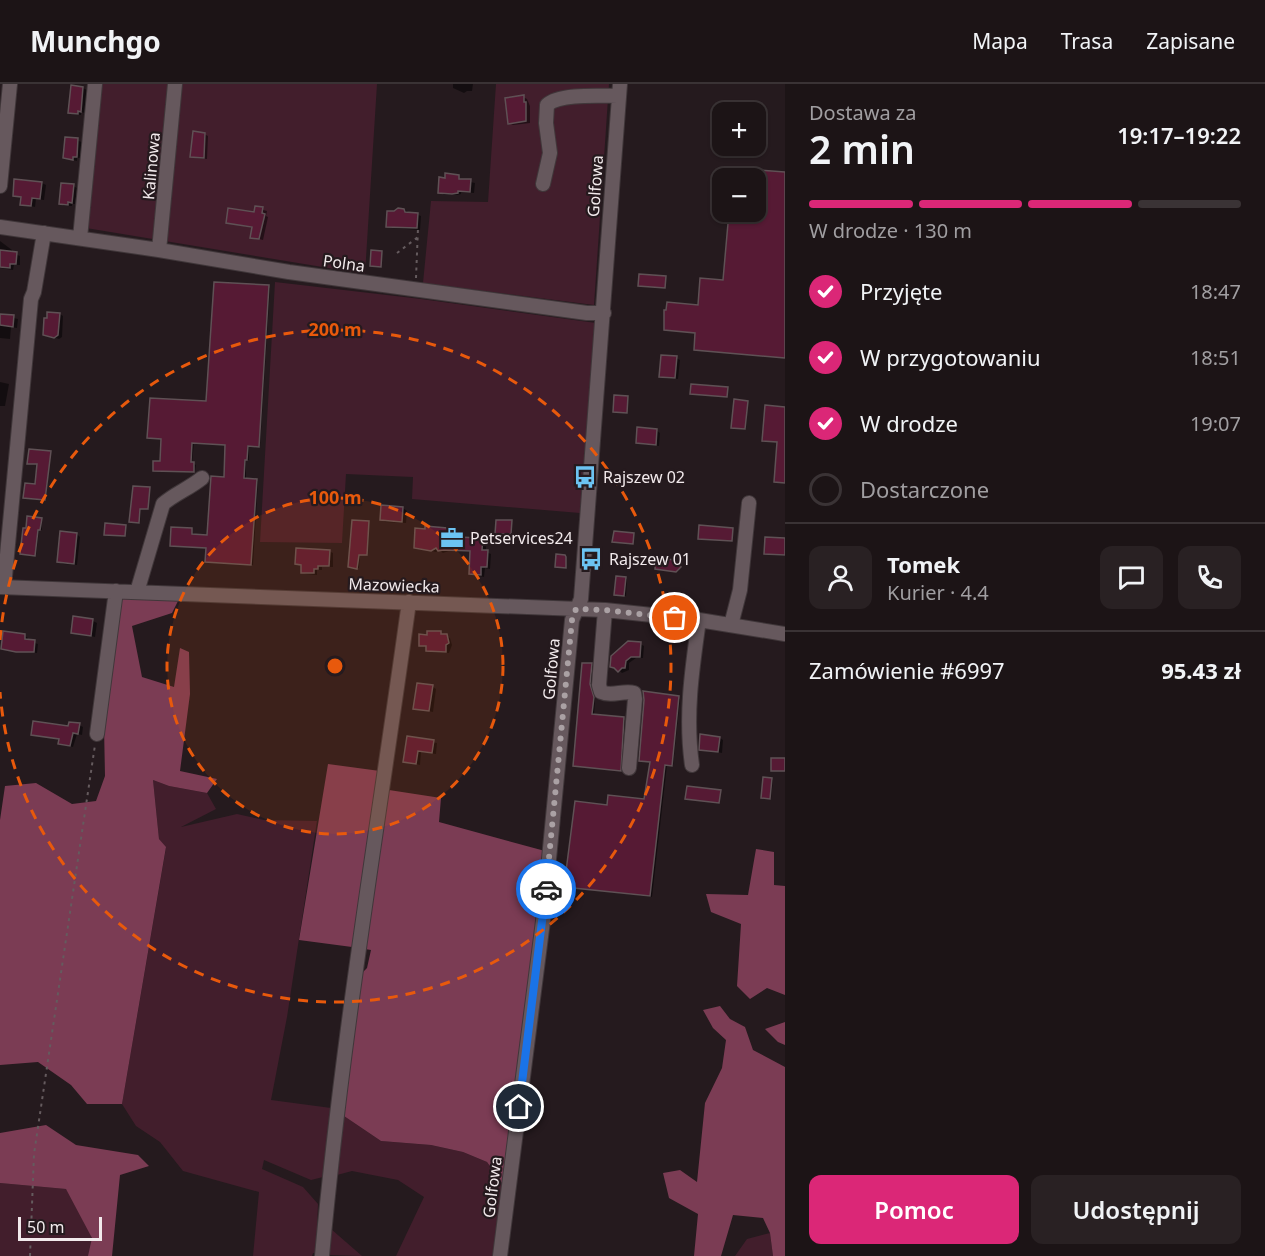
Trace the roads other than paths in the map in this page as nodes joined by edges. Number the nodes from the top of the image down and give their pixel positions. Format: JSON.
{"nodes":[{"id":1,"x":10,"y":84,"type":"edge"},
{"id":2,"x":95,"y":84,"type":"edge"},
{"id":3,"x":175,"y":84,"type":"edge"},
{"id":4,"x":619,"y":90,"type":"edge"},
{"id":5,"x":543,"y":184,"type":"dead end"},
{"id":6,"x":0,"y":186,"type":"edge"},
{"id":7,"x":0,"y":227,"type":"edge"},
{"id":8,"x":44,"y":233,"type":"junction"},
{"id":9,"x":80,"y":238,"type":"junction"},
{"id":10,"x":159,"y":250,"type":"junction"},
{"id":11,"x":604,"y":313,"type":"junction"},
{"id":12,"x":202,"y":478,"type":"dead end"},
{"id":13,"x":749,"y":503,"type":"dead end"},
{"id":14,"x":2,"y":587,"type":"edge"},
{"id":15,"x":116,"y":591,"type":"junction"},
{"id":16,"x":137,"y":592,"type":"junction"},
{"id":17,"x":409,"y":602,"type":"junction"},
{"id":18,"x":576,"y":609,"type":"junction"},
{"id":19,"x":604,"y":610,"type":"junction"},
{"id":20,"x":699,"y":620,"type":"junction"},
{"id":21,"x":731,"y":625,"type":"junction"},
{"id":22,"x":785,"y":634,"type":"edge"},
{"id":23,"x":97,"y":734,"type":"road end"},
{"id":24,"x":692,"y":765,"type":"dead end"},
{"id":25,"x":629,"y":768,"type":"dead end"},
{"id":26,"x":321,"y":1256,"type":"edge"},
{"id":27,"x":500,"y":1256,"type":"edge"}],
"edges":[{"from":1,"to":6,"type":"street"},
{"from":2,"to":9,"type":"street"},
{"from":3,"to":10,"type":"street","name":"Kalinowa"},
{"from":4,"to":5,"type":"street"},
{"from":4,"to":11,"type":"street","name":"Golfowa"},
{"from":7,"to":8,"type":"street","name":"Polna"},
{"from":8,"to":9,"type":"street","name":"Polna"},
{"from":8,"to":14,"type":"street"},
{"from":9,"to":10,"type":"street","name":"Polna"},
{"from":10,"to":11,"type":"street","name":"Polna"},
{"from":11,"to":18,"type":"street","name":"Golfowa"},
{"from":12,"to":16,"type":"street"},
{"from":13,"to":21,"type":"street"},
{"from":14,"to":15,"type":"street","name":"Mazowiecka"},
{"from":15,"to":16,"type":"street","name":"Mazowiecka"},
{"from":15,"to":23,"type":"street"},
{"from":16,"to":17,"type":"street","name":"Mazowiecka"},
{"from":17,"to":18,"type":"street","name":"Mazowiecka"},
{"from":17,"to":26,"type":"street"},
{"from":18,"to":19,"type":"street","name":"Mazowiecka"},
{"from":18,"to":27,"type":"street","name":"Golfowa"},
{"from":19,"to":20,"type":"street","name":"Mazowiecka"},
{"from":19,"to":25,"type":"street"},
{"from":20,"to":21,"type":"street","name":"Mazowiecka"},
{"from":20,"to":24,"type":"street"},
{"from":21,"to":22,"type":"street","name":"Mazowiecka"}]}
